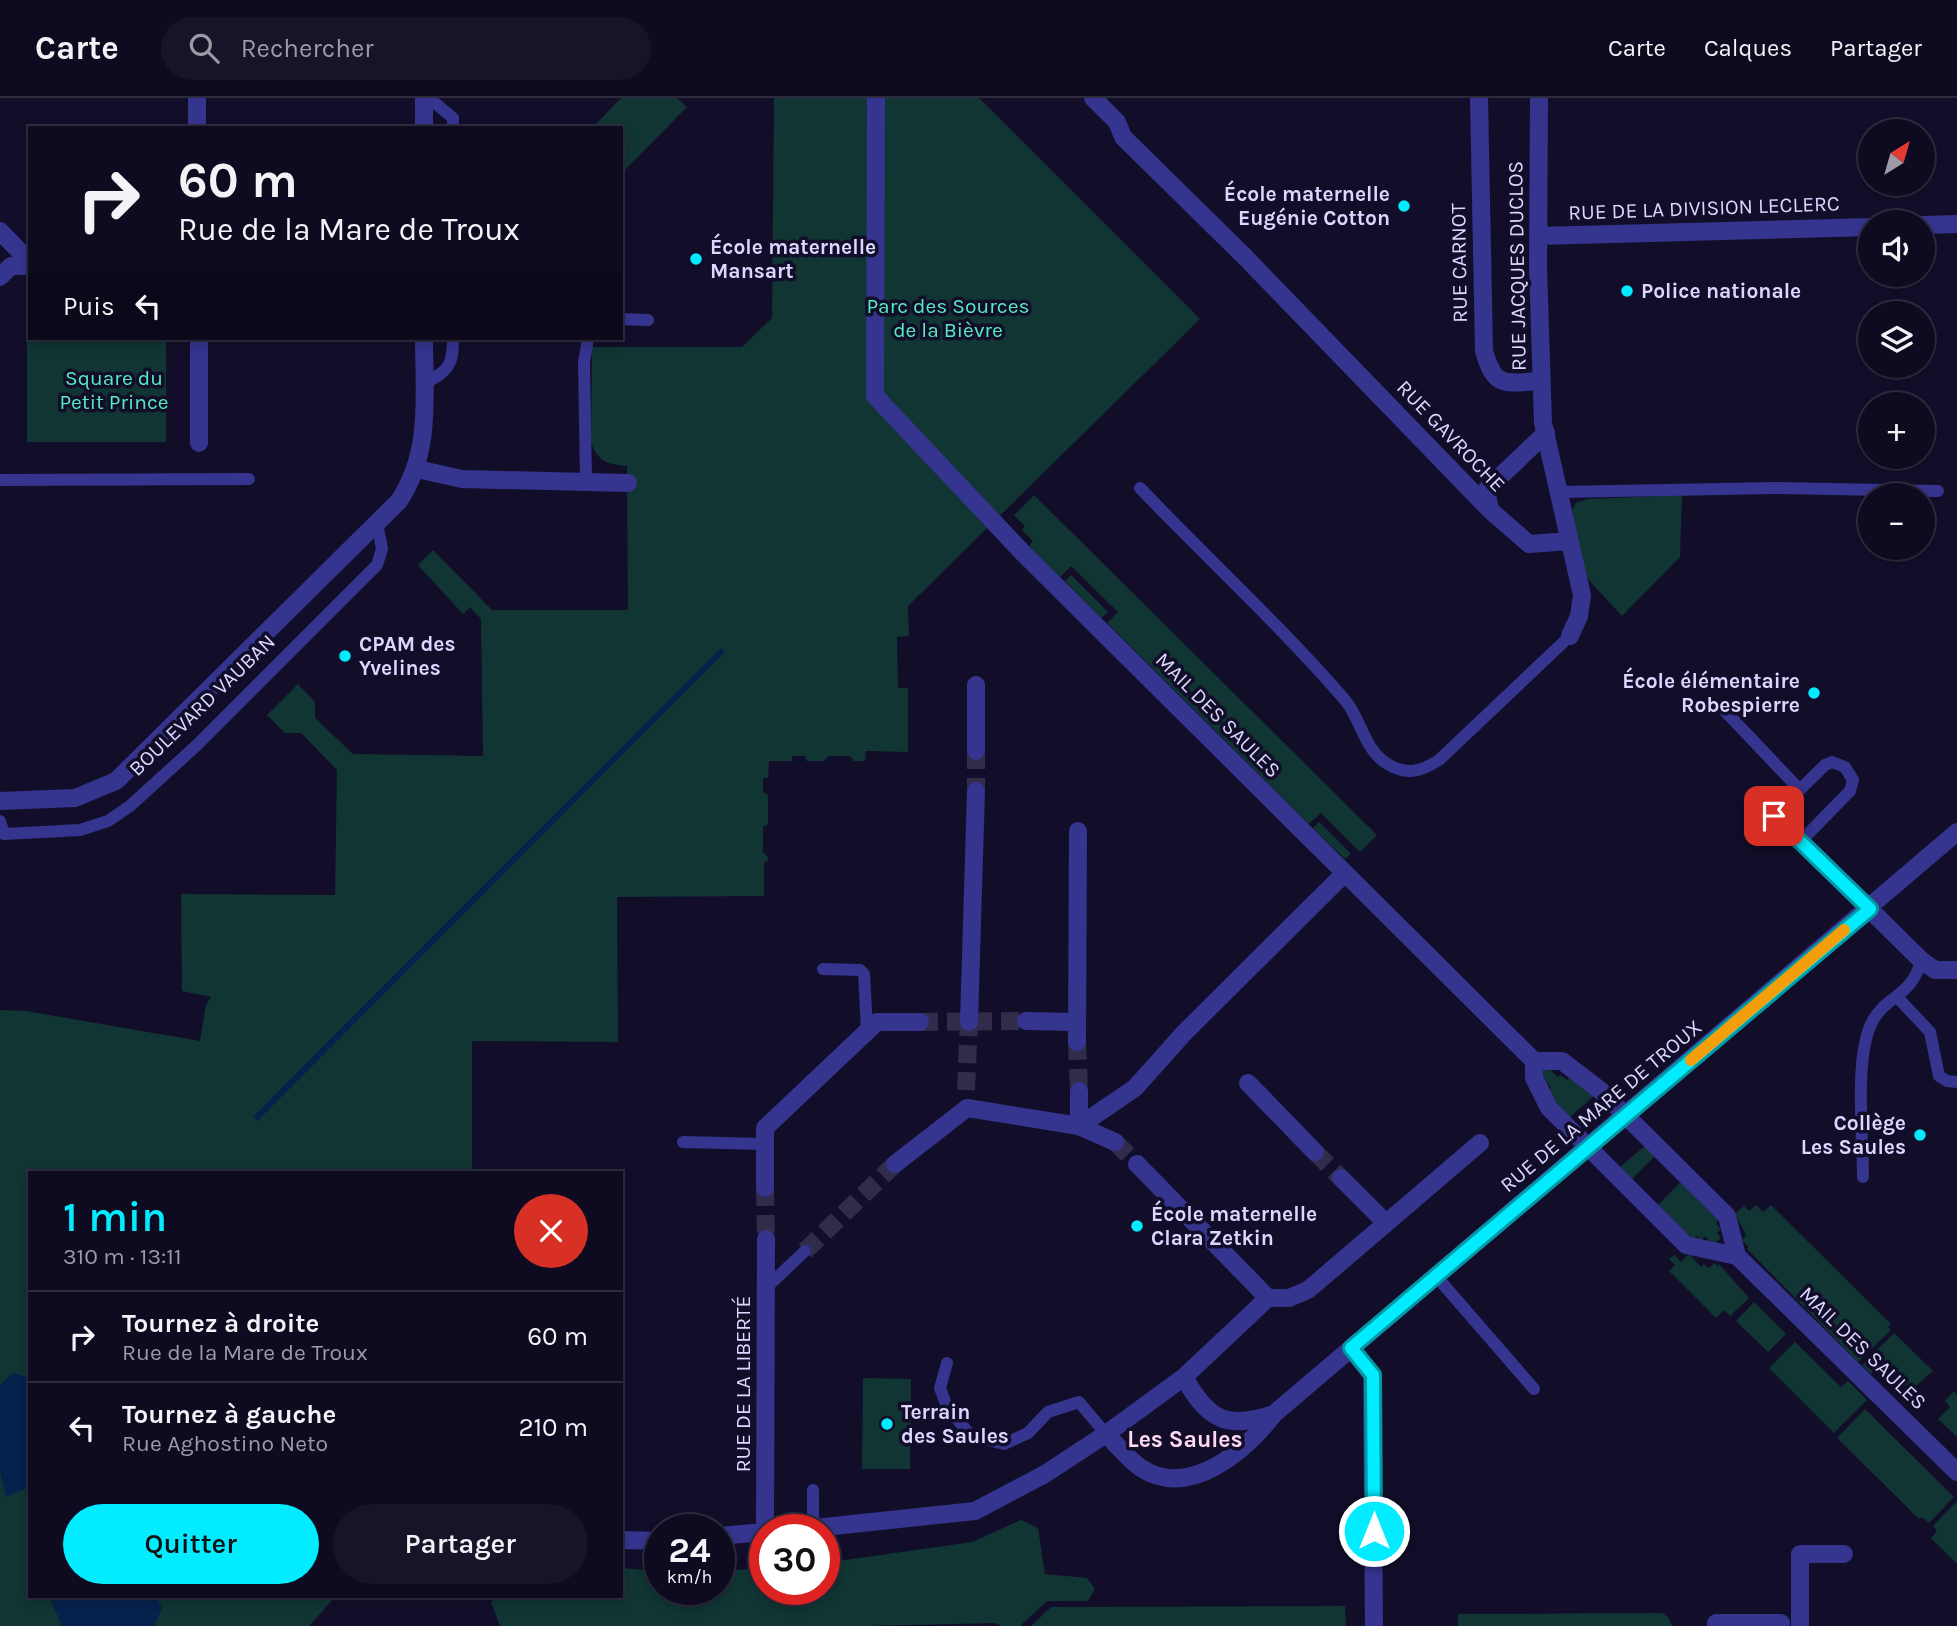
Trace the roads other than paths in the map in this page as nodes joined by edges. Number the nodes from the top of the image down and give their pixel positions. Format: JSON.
{"nodes":[{"id":1,"x":197,"y":98,"type":"edge"},
{"id":2,"x":426,"y":98,"type":"edge"},
{"id":3,"x":876,"y":98,"type":"edge"},
{"id":4,"x":1093,"y":98,"type":"edge"},
{"id":5,"x":1479,"y":98,"type":"edge"},
{"id":6,"x":1539,"y":98,"type":"edge"},
{"id":7,"x":197,"y":126,"type":"edge"},
{"id":8,"x":425,"y":126,"type":"edge"},
{"id":9,"x":453,"y":126,"type":"edge"},
{"id":10,"x":1957,"y":224,"type":"edge"},
{"id":11,"x":1935,"y":225,"type":"edge"},
{"id":12,"x":1858,"y":227,"type":"edge"},
{"id":13,"x":0,"y":231,"type":"edge"},
{"id":14,"x":1538,"y":236,"type":"junction"},
{"id":15,"x":28,"y":262,"type":"edge"},
{"id":16,"x":28,"y":264,"type":"edge"},
{"id":17,"x":0,"y":277,"type":"edge"},
{"id":18,"x":623,"y":319,"type":"edge"},
{"id":19,"x":649,"y":320,"type":"dead end"},
{"id":20,"x":199,"y":340,"type":"edge"},
{"id":21,"x":424,"y":340,"type":"edge"},
{"id":22,"x":453,"y":340,"type":"edge"},
{"id":23,"x":588,"y":340,"type":"edge"},
{"id":24,"x":1541,"y":381,"type":"junction"},
{"id":25,"x":424,"y":384,"type":"junction"},
{"id":26,"x":1546,"y":433,"type":"junction"},
{"id":27,"x":199,"y":443,"type":"dead end"},
{"id":28,"x":417,"y":469,"type":"junction"},
{"id":29,"x":249,"y":479,"type":"dead end"},
{"id":30,"x":0,"y":480,"type":"edge"},
{"id":31,"x":586,"y":482,"type":"junction"},
{"id":32,"x":628,"y":483,"type":"dead end"},
{"id":33,"x":1140,"y":488,"type":"dead end"},
{"id":34,"x":1938,"y":491,"type":"dead end"},
{"id":35,"x":1559,"y":492,"type":"junction"},
{"id":36,"x":1490,"y":510,"type":"junction"},
{"id":37,"x":377,"y":523,"type":"junction"},
{"id":38,"x":1570,"y":541,"type":"junction"},
{"id":39,"x":1570,"y":636,"type":"joint"},
{"id":40,"x":976,"y":684,"type":"dead end"},
{"id":41,"x":1725,"y":711,"type":"dead end"},
{"id":42,"x":976,"y":751,"type":"tunnel mouth"},
{"id":43,"x":1799,"y":789,"type":"junction"},
{"id":44,"x":976,"y":791,"type":"tunnel mouth"},
{"id":45,"x":0,"y":801,"type":"edge"},
{"id":46,"x":1774,"y":816,"type":"joint"},
{"id":47,"x":0,"y":821,"type":"edge"},
{"id":48,"x":1079,"y":831,"type":"dead end"},
{"id":49,"x":1957,"y":832,"type":"edge"},
{"id":50,"x":1801,"y":841,"type":"junction"},
{"id":51,"x":1345,"y":873,"type":"junction"},
{"id":52,"x":1870,"y":909,"type":"junction"},
{"id":53,"x":1921,"y":960,"type":"junction"},
{"id":54,"x":824,"y":970,"type":"dead end"},
{"id":55,"x":1957,"y":970,"type":"edge"},
{"id":56,"x":1897,"y":997,"type":"junction"},
{"id":57,"x":1026,"y":1021,"type":"tunnel mouth"},
{"id":58,"x":920,"y":1022,"type":"tunnel mouth"},
{"id":59,"x":969,"y":1022,"type":"tunnel mouth"},
{"id":60,"x":1077,"y":1022,"type":"junction"},
{"id":61,"x":867,"y":1030,"type":"junction"},
{"id":62,"x":1077,"y":1042,"type":"tunnel mouth"},
{"id":63,"x":1534,"y":1061,"type":"junction"},
{"id":64,"x":1957,"y":1082,"type":"edge"},
{"id":65,"x":1248,"y":1083,"type":"dead end"},
{"id":66,"x":1079,"y":1091,"type":"tunnel mouth"},
{"id":67,"x":1626,"y":1115,"type":"junction"},
{"id":68,"x":1079,"y":1126,"type":"junction"},
{"id":69,"x":683,"y":1142,"type":"dead end"},
{"id":70,"x":1115,"y":1142,"type":"tunnel mouth"},
{"id":71,"x":1480,"y":1143,"type":"dead end"},
{"id":72,"x":765,"y":1144,"type":"junction"},
{"id":73,"x":1588,"y":1147,"type":"junction"},
{"id":74,"x":1315,"y":1152,"type":"tunnel mouth"},
{"id":75,"x":895,"y":1164,"type":"tunnel mouth"},
{"id":76,"x":1137,"y":1164,"type":"tunnel mouth"},
{"id":77,"x":1863,"y":1177,"type":"dead end"},
{"id":78,"x":1341,"y":1178,"type":"tunnel mouth"},
{"id":79,"x":765,"y":1188,"type":"tunnel mouth"},
{"id":80,"x":1385,"y":1223,"type":"junction"},
{"id":81,"x":766,"y":1239,"type":"tunnel mouth"},
{"id":82,"x":805,"y":1251,"type":"tunnel mouth"},
{"id":83,"x":1737,"y":1256,"type":"junction"},
{"id":84,"x":1436,"y":1276,"type":"junction"},
{"id":85,"x":766,"y":1288,"type":"junction"},
{"id":86,"x":1268,"y":1298,"type":"junction"},
{"id":87,"x":1351,"y":1348,"type":"junction"},
{"id":88,"x":947,"y":1363,"type":"dead end"},
{"id":89,"x":1184,"y":1377,"type":"junction"},
{"id":90,"x":1534,"y":1389,"type":"dead end"},
{"id":91,"x":1274,"y":1414,"type":"junction"},
{"id":92,"x":1107,"y":1434,"type":"junction"},
{"id":93,"x":1957,"y":1472,"type":"edge"},
{"id":94,"x":813,"y":1490,"type":"dead end"},
{"id":95,"x":765,"y":1514,"type":"edge"},
{"id":96,"x":808,"y":1514,"type":"edge"},
{"id":97,"x":840,"y":1525,"type":"edge"},
{"id":98,"x":623,"y":1540,"type":"edge"},
{"id":99,"x":644,"y":1541,"type":"edge"},
{"id":100,"x":1844,"y":1554,"type":"dead end"},
{"id":101,"x":1374,"y":1626,"type":"edge"},
{"id":102,"x":1716,"y":1626,"type":"edge"},
{"id":103,"x":1780,"y":1626,"type":"edge"},
{"id":104,"x":1800,"y":1626,"type":"edge"}],
"edges":[{"from":1,"to":7,"type":"street"},
{"from":2,"to":8,"type":"street"},
{"from":2,"to":9,"type":"lane"},
{"from":3,"to":51,"type":"street","name":"MAIL DES SAULES"},
{"from":4,"to":36,"type":"street","name":"RUE GAVROCHE"},
{"from":5,"to":24,"type":"street","name":"RUE CARNOT"},
{"from":6,"to":14,"type":"street","name":"RUE JACQUES DUCLOS"},
{"from":10,"to":11,"type":"street"},
{"from":12,"to":14,"type":"street","name":"RUE DE LA DIVISION LECLERC"},
{"from":13,"to":15,"type":"street"},
{"from":14,"to":24,"type":"street","name":"RUE JACQUES DUCLOS"},
{"from":16,"to":17,"type":"street"},
{"from":18,"to":19,"type":"lane"},
{"from":20,"to":27,"type":"street"},
{"from":21,"to":25,"type":"street","name":"BOULEVARD VAUBAN"},
{"from":22,"to":25,"type":"lane"},
{"from":23,"to":31,"type":"lane"},
{"from":24,"to":26,"type":"street","name":"RUE JACQUES DUCLOS"},
{"from":25,"to":28,"type":"street","name":"BOULEVARD VAUBAN"},
{"from":26,"to":35,"type":"street","name":"RUE JACQUES DUCLOS"},
{"from":26,"to":36,"type":"street"},
{"from":28,"to":31,"type":"street"},
{"from":28,"to":37,"type":"street","name":"BOULEVARD VAUBAN"},
{"from":29,"to":30,"type":"lane"},
{"from":31,"to":32,"type":"street"},
{"from":33,"to":39,"type":"lane"},
{"from":34,"to":35,"type":"lane"},
{"from":35,"to":38,"type":"street","name":"RUE JACQUES DUCLOS"},
{"from":36,"to":38,"type":"street","name":"RUE GAVROCHE"},
{"from":37,"to":45,"type":"street","name":"BOULEVARD VAUBAN"},
{"from":37,"to":47,"type":"lane","name":"BOULEVARD VAUBAN"},
{"from":38,"to":39,"type":"street"},
{"from":40,"to":42,"type":"street"},
{"from":41,"to":43,"type":"lane"},
{"from":43,"to":46,"type":"lane"},
{"from":43,"to":50,"type":"lane"},
{"from":44,"to":59,"type":"street"},
{"from":46,"to":50,"type":"street"},
{"from":48,"to":60,"type":"street"},
{"from":49,"to":52,"type":"street","name":"RUE DE LA MARE DE TROUX"},
{"from":50,"to":52,"type":"street"},
{"from":51,"to":63,"type":"street","name":"MAIL DES SAULES"},
{"from":51,"to":68,"type":"street"},
{"from":52,"to":53,"type":"street"},
{"from":52,"to":67,"type":"street","name":"RUE DE LA MARE DE TROUX"},
{"from":53,"to":55,"type":"street"},
{"from":53,"to":56,"type":"lane"},
{"from":54,"to":61,"type":"lane"},
{"from":56,"to":64,"type":"lane"},
{"from":56,"to":77,"type":"lane"},
{"from":57,"to":60,"type":"street"},
{"from":58,"to":61,"type":"street"},
{"from":60,"to":62,"type":"street"},
{"from":61,"to":72,"type":"street"},
{"from":63,"to":67,"type":"street"},
{"from":63,"to":73,"type":"street"},
{"from":65,"to":74,"type":"street"},
{"from":66,"to":68,"type":"street"},
{"from":67,"to":73,"type":"street","name":"RUE DE LA MARE DE TROUX"},
{"from":67,"to":83,"type":"street"},
{"from":68,"to":70,"type":"street"},
{"from":68,"to":75,"type":"street"},
{"from":69,"to":72,"type":"lane"},
{"from":71,"to":80,"type":"street"},
{"from":72,"to":79,"type":"street"},
{"from":73,"to":83,"type":"street"},
{"from":73,"to":84,"type":"street","name":"RUE DE LA MARE DE TROUX"},
{"from":76,"to":86,"type":"street"},
{"from":78,"to":80,"type":"street"},
{"from":80,"to":86,"type":"street"},
{"from":81,"to":85,"type":"street","name":"RUE DE LA LIBERTÉ"},
{"from":82,"to":85,"type":"lane"},
{"from":83,"to":93,"type":"street","name":"MAIL DES SAULES"},
{"from":84,"to":87,"type":"street","name":"RUE DE LA MARE DE TROUX"},
{"from":84,"to":90,"type":"lane"},
{"from":85,"to":95,"type":"street","name":"RUE DE LA LIBERTÉ"},
{"from":86,"to":89,"type":"street"},
{"from":87,"to":91,"type":"street","name":"RUE DE LA MARE DE TROUX"},
{"from":87,"to":101,"type":"street"},
{"from":88,"to":92,"type":"lane"},
{"from":89,"to":91,"type":"street","name":"RUE DE LA MARE DE TROUX"},
{"from":89,"to":92,"type":"street"},
{"from":91,"to":92,"type":"street","name":"RUE DE LA MARE DE TROUX"},
{"from":92,"to":97,"type":"street"},
{"from":94,"to":96,"type":"lane"},
{"from":98,"to":99,"type":"street"},
{"from":100,"to":104,"type":"street"},
{"from":102,"to":103,"type":"street"}]}
